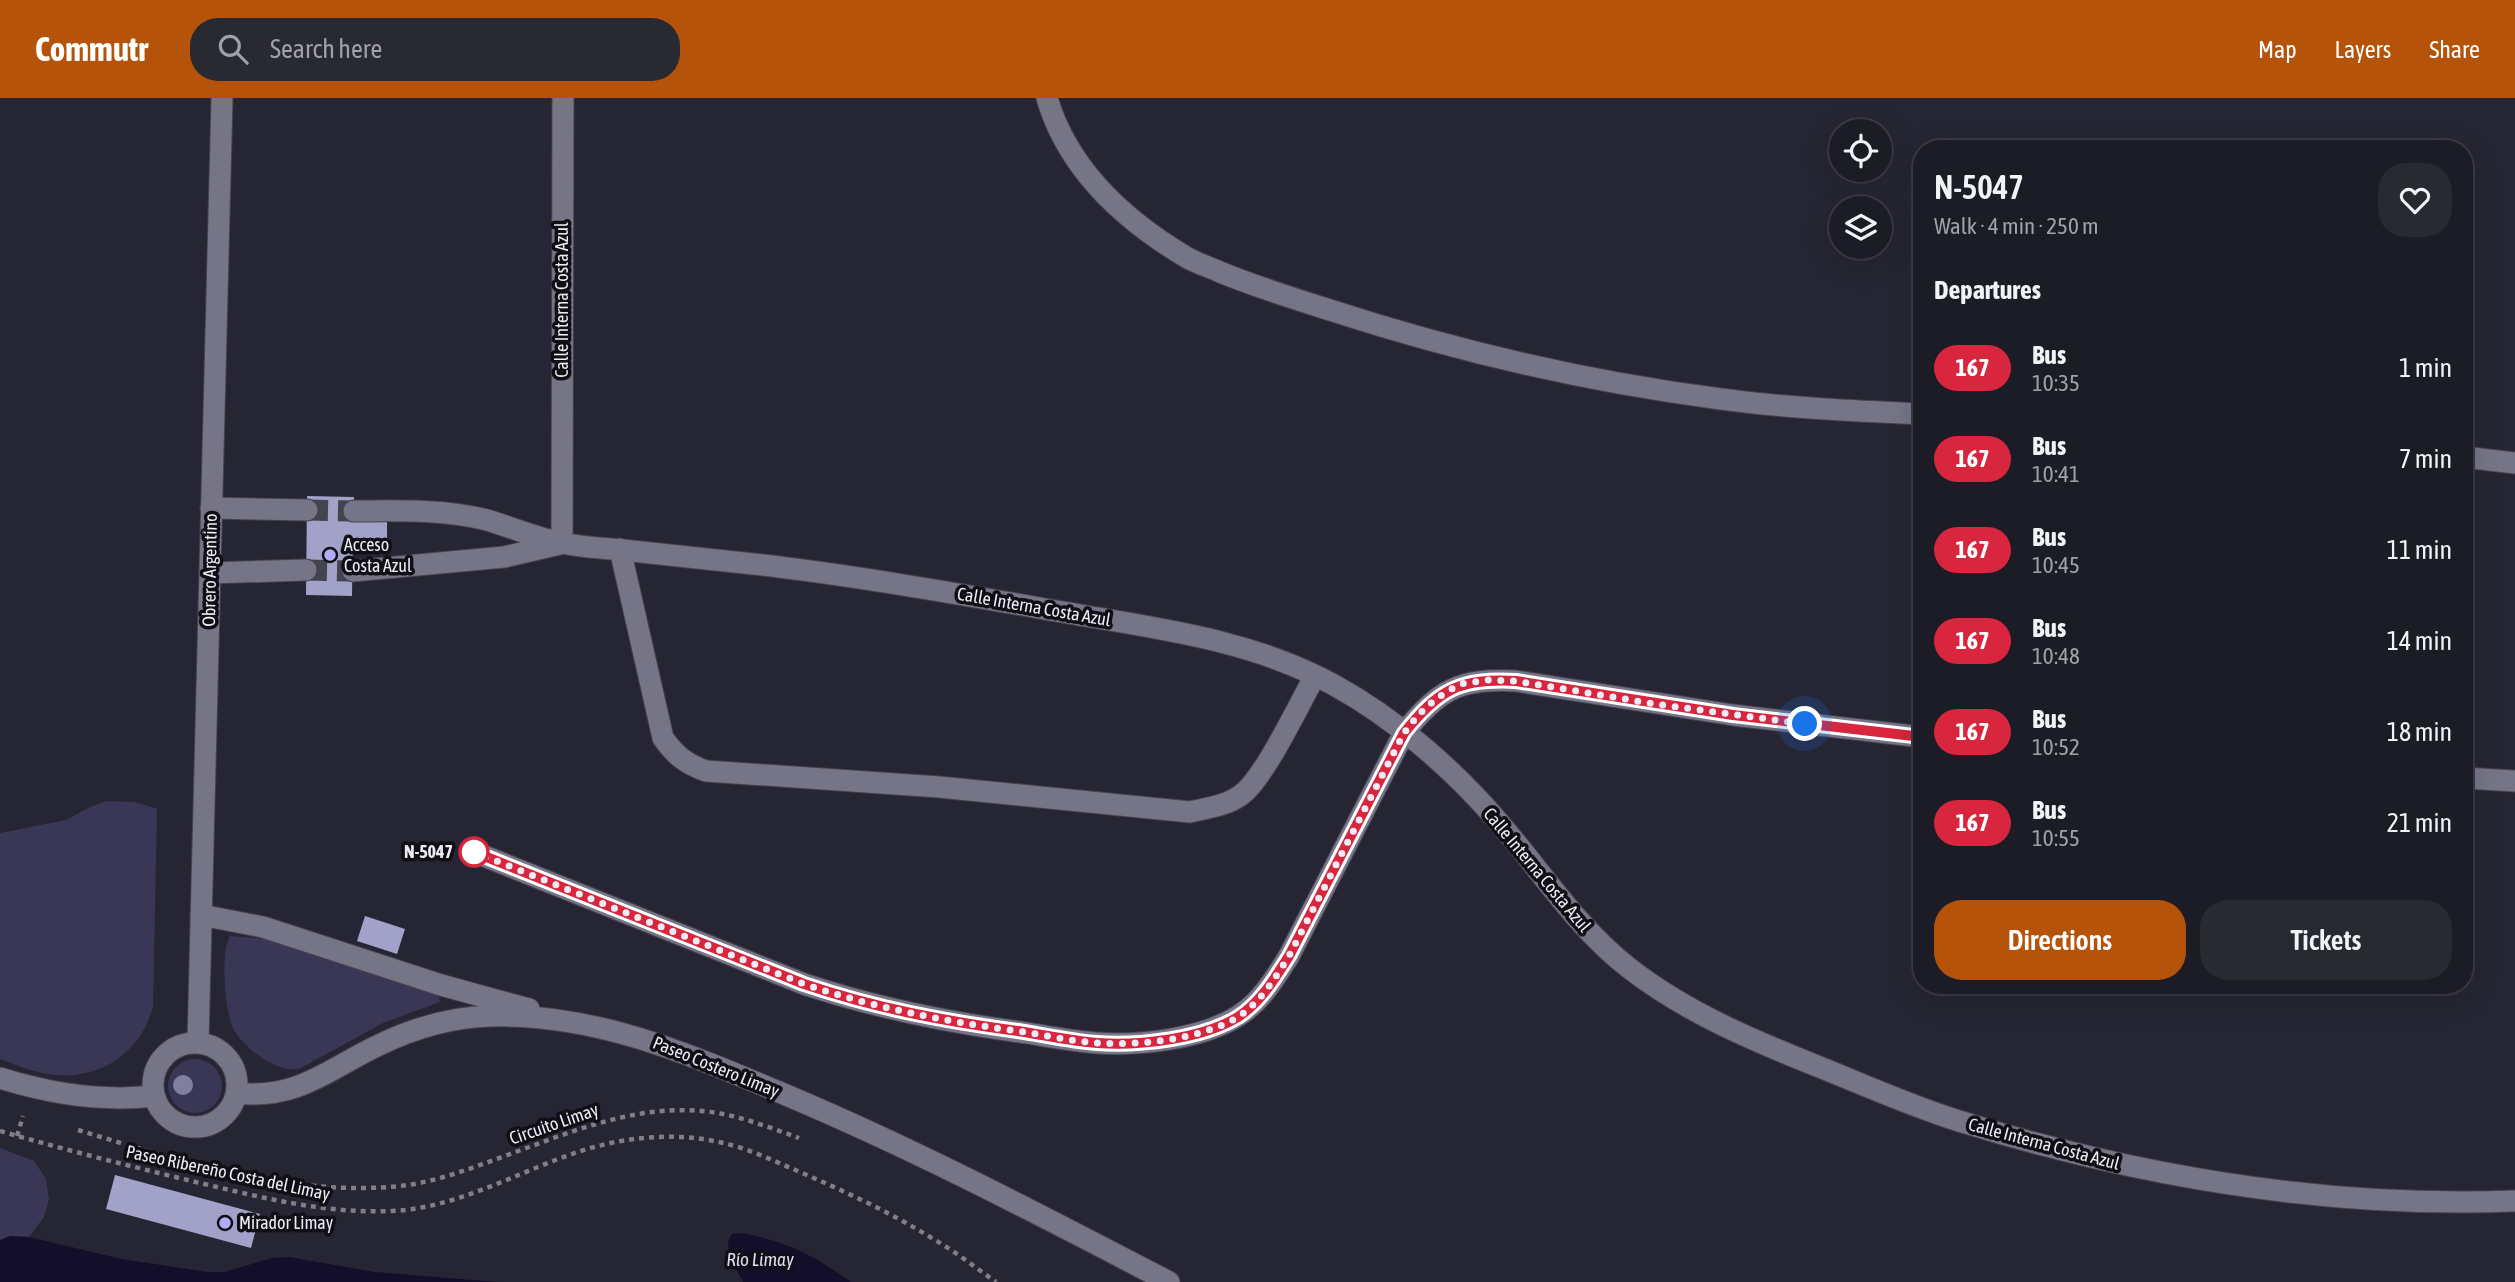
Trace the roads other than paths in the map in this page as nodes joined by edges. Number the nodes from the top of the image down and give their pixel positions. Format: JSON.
{"nodes":[{"id":1,"x":222,"y":98,"type":"edge"},
{"id":2,"x":563,"y":98,"type":"edge"},
{"id":3,"x":1046,"y":98,"type":"edge"},
{"id":4,"x":1913,"y":414,"type":"edge"},
{"id":5,"x":2473,"y":458,"type":"edge"},
{"id":6,"x":2515,"y":463,"type":"edge"},
{"id":7,"x":211,"y":508,"type":"junction"},
{"id":8,"x":307,"y":510,"type":"tunnel mouth"},
{"id":9,"x":354,"y":511,"type":"tunnel mouth"},
{"id":10,"x":562,"y":543,"type":"junction"},
{"id":11,"x":620,"y":549,"type":"junction"},
{"id":12,"x":306,"y":570,"type":"tunnel mouth"},
{"id":13,"x":353,"y":571,"type":"tunnel mouth"},
{"id":14,"x":210,"y":573,"type":"junction"},
{"id":15,"x":1315,"y":676,"type":"junction"},
{"id":16,"x":1404,"y":733,"type":"junction"},
{"id":17,"x":1913,"y":736,"type":"edge"},
{"id":18,"x":2473,"y":779,"type":"edge"},
{"id":19,"x":2515,"y":781,"type":"edge"},
{"id":20,"x":474,"y":852,"type":"dead end"},
{"id":21,"x":201,"y":915,"type":"junction"},
{"id":22,"x":605,"y":1029,"type":"junction"},
{"id":23,"x":198,"y":1042,"type":"junction"},
{"id":24,"x":0,"y":1078,"type":"edge"},
{"id":25,"x":237,"y":1093,"type":"junction"},
{"id":26,"x":154,"y":1096,"type":"junction"},
{"id":27,"x":2515,"y":1201,"type":"edge"},
{"id":28,"x":1169,"y":1282,"type":"edge"}],
"edges":[{"from":1,"to":7,"type":"street","name":"Obrero Argentino"},
{"from":2,"to":10,"type":"street","name":"Calle Interna Costa Azul"},
{"from":3,"to":4,"type":"street"},
{"from":5,"to":6,"type":"street"},
{"from":7,"to":8,"type":"street"},
{"from":7,"to":14,"type":"street","name":"Obrero Argentino"},
{"from":9,"to":10,"type":"street","name":"Calle Interna Costa Azul"},
{"from":10,"to":11,"type":"street","name":"Calle Interna Costa Azul"},
{"from":10,"to":13,"type":"street","name":"Calle Interna Costa Azul"},
{"from":11,"to":15,"type":"street","name":"Calle Interna Costa Azul"},
{"from":11,"to":15,"type":"street"},
{"from":12,"to":14,"type":"street"},
{"from":14,"to":21,"type":"street","name":"Obrero Argentino"},
{"from":15,"to":16,"type":"street","name":"Calle Interna Costa Azul"},
{"from":16,"to":17,"type":"street"},
{"from":16,"to":20,"type":"street"},
{"from":16,"to":27,"type":"street","name":"Calle Interna Costa Azul"},
{"from":18,"to":19,"type":"street"},
{"from":21,"to":22,"type":"street"},
{"from":21,"to":23,"type":"street","name":"Obrero Argentino"},
{"from":22,"to":25,"type":"street","name":"Paseo Costero Limay"},
{"from":22,"to":28,"type":"street","name":"Paseo Costero Limay"},
{"from":23,"to":25,"type":"street"},
{"from":23,"to":26,"type":"street"},
{"from":24,"to":26,"type":"street"},
{"from":25,"to":26,"type":"street"}]}
